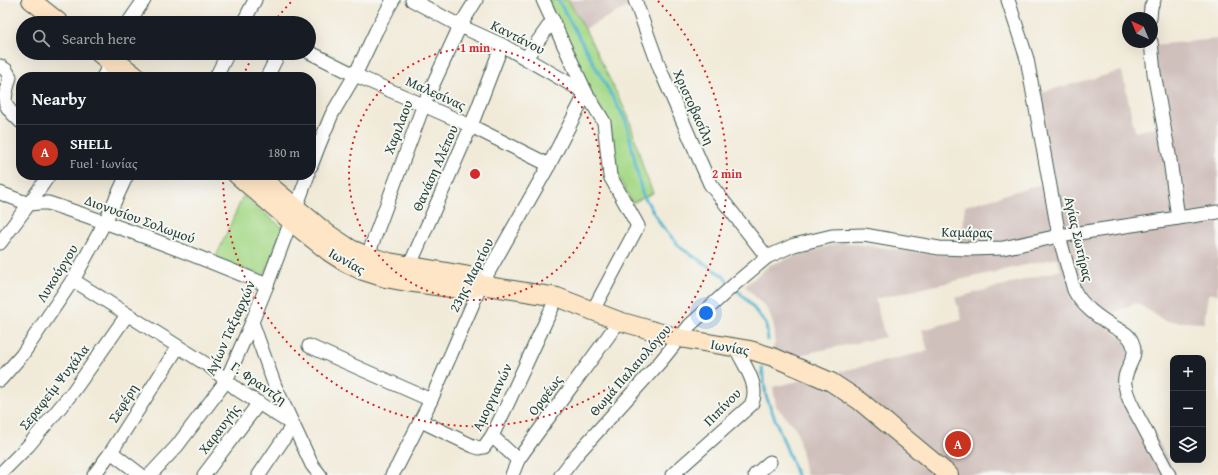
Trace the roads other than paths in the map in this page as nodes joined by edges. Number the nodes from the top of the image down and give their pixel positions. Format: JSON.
{"nodes":[{"id":1,"x":32,"y":0,"type":"edge"},
{"id":2,"x":255,"y":0,"type":"edge"},
{"id":3,"x":393,"y":0,"type":"edge"},
{"id":4,"x":412,"y":0,"type":"edge"},
{"id":5,"x":476,"y":0,"type":"edge"},
{"id":6,"x":543,"y":0,"type":"edge"},
{"id":7,"x":635,"y":0,"type":"edge"},
{"id":8,"x":1008,"y":0,"type":"edge"},
{"id":9,"x":1154,"y":0,"type":"edge"},
{"id":10,"x":138,"y":3,"type":"edge"},
{"id":11,"x":1151,"y":12,"type":"edge"},
{"id":12,"x":51,"y":16,"type":"edge"},
{"id":13,"x":132,"y":16,"type":"edge"},
{"id":14,"x":247,"y":16,"type":"edge"},
{"id":15,"x":552,"y":20,"type":"junction"},
{"id":16,"x":460,"y":26,"type":"junction"},
{"id":17,"x":502,"y":45,"type":"junction"},
{"id":18,"x":1152,"y":48,"type":"edge"},
{"id":19,"x":316,"y":56,"type":"edge"},
{"id":20,"x":526,"y":58,"type":"junction"},
{"id":21,"x":224,"y":60,"type":"edge"},
{"id":22,"x":276,"y":60,"type":"edge"},
{"id":23,"x":108,"y":63,"type":"edge"},
{"id":24,"x":0,"y":66,"type":"edge"},
{"id":25,"x":131,"y":72,"type":"edge"},
{"id":26,"x":218,"y":72,"type":"edge"},
{"id":27,"x":270,"y":72,"type":"edge"},
{"id":28,"x":354,"y":75,"type":"junction"},
{"id":29,"x":586,"y":93,"type":"junction"},
{"id":30,"x":424,"y":104,"type":"junction"},
{"id":31,"x":16,"y":117,"type":"edge"},
{"id":32,"x":471,"y":126,"type":"junction"},
{"id":33,"x":316,"y":152,"type":"edge"},
{"id":34,"x":549,"y":165,"type":"junction"},
{"id":35,"x":46,"y":180,"type":"edge"},
{"id":36,"x":125,"y":180,"type":"edge"},
{"id":37,"x":244,"y":180,"type":"edge"},
{"id":38,"x":262,"y":180,"type":"edge"},
{"id":39,"x":306,"y":180,"type":"edge"},
{"id":40,"x":0,"y":193,"type":"edge"},
{"id":41,"x":29,"y":204,"type":"junction"},
{"id":42,"x":1218,"y":212,"type":"edge"},
{"id":43,"x":294,"y":214,"type":"junction"},
{"id":44,"x":1178,"y":218,"type":"junction"},
{"id":45,"x":105,"y":222,"type":"junction"},
{"id":46,"x":1059,"y":236,"type":"junction"},
{"id":47,"x":0,"y":243,"type":"edge"},
{"id":48,"x":767,"y":257,"type":"junction"},
{"id":49,"x":365,"y":264,"type":"junction"},
{"id":50,"x":408,"y":274,"type":"junction"},
{"id":51,"x":73,"y":280,"type":"junction"},
{"id":52,"x":267,"y":285,"type":"junction"},
{"id":53,"x":481,"y":285,"type":"junction"},
{"id":54,"x":732,"y":286,"type":"joint"},
{"id":55,"x":557,"y":297,"type":"junction"},
{"id":56,"x":592,"y":312,"type":"junction"},
{"id":57,"x":127,"y":315,"type":"junction"},
{"id":58,"x":619,"y":321,"type":"junction"},
{"id":59,"x":252,"y":322,"type":"junction"},
{"id":60,"x":679,"y":338,"type":"junction"},
{"id":61,"x":309,"y":346,"type":"dead end"},
{"id":62,"x":178,"y":347,"type":"junction"},
{"id":63,"x":743,"y":349,"type":"junction"},
{"id":64,"x":0,"y":380,"type":"edge"},
{"id":65,"x":226,"y":381,"type":"junction"},
{"id":66,"x":431,"y":400,"type":"junction"},
{"id":67,"x":259,"y":403,"type":"junction"},
{"id":68,"x":421,"y":421,"type":"junction"},
{"id":69,"x":293,"y":425,"type":"junction"},
{"id":70,"x":492,"y":436,"type":"junction"},
{"id":71,"x":111,"y":452,"type":"junction"},
{"id":72,"x":518,"y":460,"type":"junction"},
{"id":73,"x":770,"y":462,"type":"dead end"},
{"id":74,"x":312,"y":472,"type":"edge"},
{"id":75,"x":0,"y":474,"type":"edge"},
{"id":76,"x":94,"y":475,"type":"edge"},
{"id":77,"x":141,"y":475,"type":"edge"},
{"id":78,"x":150,"y":475,"type":"edge"},
{"id":79,"x":204,"y":475,"type":"edge"},
{"id":80,"x":259,"y":475,"type":"edge"},
{"id":81,"x":392,"y":475,"type":"edge"},
{"id":82,"x":512,"y":475,"type":"edge"},
{"id":83,"x":561,"y":475,"type":"edge"},
{"id":84,"x":672,"y":475,"type":"edge"},
{"id":85,"x":755,"y":475,"type":"edge"},
{"id":86,"x":949,"y":475,"type":"edge"},
{"id":87,"x":1169,"y":475,"type":"edge"}],
"edges":[{"from":1,"to":12,"type":"main road"},
{"from":2,"to":14,"type":"street"},
{"from":3,"to":28,"type":"street"},
{"from":4,"to":16,"type":"street","name":"Καντάνου"},
{"from":5,"to":16,"type":"street","name":"Χαριλαου"},
{"from":6,"to":15,"type":"street"},
{"from":7,"to":48,"type":"street","name":"Χριστοβασίλη"},
{"from":8,"to":46,"type":"street","name":"Αγίας Σωτήρας"},
{"from":9,"to":11,"type":"street"},
{"from":10,"to":13,"type":"street"},
{"from":15,"to":20,"type":"street"},
{"from":15,"to":29,"type":"street"},
{"from":16,"to":17,"type":"street","name":"Καντάνου"},
{"from":16,"to":30,"type":"street","name":"Χαριλαου"},
{"from":17,"to":20,"type":"street","name":"Καντάνου"},
{"from":17,"to":32,"type":"street","name":"Θανάση Αλέπου"},
{"from":18,"to":44,"type":"street"},
{"from":19,"to":28,"type":"street","name":"Μαλεσίνας"},
{"from":20,"to":29,"type":"street","name":"Καντάνου"},
{"from":21,"to":26,"type":"street"},
{"from":22,"to":27,"type":"street"},
{"from":23,"to":25,"type":"main road"},
{"from":24,"to":31,"type":"street"},
{"from":28,"to":30,"type":"street","name":"Μαλεσίνας"},
{"from":28,"to":33,"type":"street"},
{"from":29,"to":34,"type":"street","name":"23ης Μαρτίου"},
{"from":29,"to":56,"type":"street"},
{"from":30,"to":32,"type":"street","name":"Μαλεσίνας"},
{"from":30,"to":49,"type":"street","name":"Χαριλαου"},
{"from":32,"to":34,"type":"street","name":"Μαλεσίνας"},
{"from":32,"to":50,"type":"street","name":"Θανάση Αλέπου"},
{"from":34,"to":53,"type":"street","name":"23ης Μαρτίου"},
{"from":35,"to":41,"type":"street"},
{"from":36,"to":45,"type":"street","name":"Λυκούργου"},
{"from":37,"to":43,"type":"main road","name":"Ιωνίας"},
{"from":38,"to":43,"type":"main road","name":"Ιωνίας"},
{"from":39,"to":43,"type":"street","name":"Αγίων Ταξιαρχών"},
{"from":40,"to":41,"type":"street","name":"Διονυσίου Σολωμού"},
{"from":41,"to":45,"type":"street","name":"Διονυσίου Σολωμού"},
{"from":41,"to":47,"type":"street"},
{"from":42,"to":44,"type":"street","name":"Καμάρας"},
{"from":43,"to":49,"type":"main road","name":"Ιωνίας"},
{"from":43,"to":52,"type":"street","name":"Αγίων Ταξιαρχών"},
{"from":44,"to":46,"type":"street","name":"Καμάρας"},
{"from":45,"to":51,"type":"street","name":"Λυκούργου"},
{"from":45,"to":52,"type":"street","name":"Διονυσίου Σολωμού"},
{"from":46,"to":48,"type":"street","name":"Καμάρας"},
{"from":46,"to":87,"type":"street","name":"Αγίας Σωτήρας"},
{"from":48,"to":54,"type":"street","name":"Καμάρας"},
{"from":49,"to":50,"type":"main road","name":"Ιωνίας"},
{"from":50,"to":53,"type":"main road","name":"Ιωνίας"},
{"from":51,"to":57,"type":"street","name":"Γ. Φραντζη"},
{"from":51,"to":64,"type":"street","name":"Λυκούργου"},
{"from":52,"to":59,"type":"street","name":"Αγίων Ταξιαρχών"},
{"from":53,"to":55,"type":"main road","name":"Ιωνίας"},
{"from":53,"to":66,"type":"street","name":"23ης Μαρτίου"},
{"from":54,"to":60,"type":"street","name":"Θωμά Παλαιολόγου"},
{"from":55,"to":56,"type":"main road","name":"Ιωνίας"},
{"from":55,"to":70,"type":"street","name":"Αμοργιανών"},
{"from":56,"to":58,"type":"main road","name":"Ιωνίας"},
{"from":57,"to":62,"type":"street","name":"Γ. Φραντζη"},
{"from":57,"to":75,"type":"street","name":"Σεραφείμ Ψυχάλα"},
{"from":58,"to":60,"type":"main road","name":"Ιωνίας"},
{"from":58,"to":72,"type":"street","name":"Ορφέως"},
{"from":59,"to":65,"type":"street","name":"Αγίων Ταξιαρχών"},
{"from":59,"to":69,"type":"street"},
{"from":60,"to":63,"type":"main road","name":"Ιωνίας"},
{"from":60,"to":83,"type":"street","name":"Θωμά Παλαιολόγου"},
{"from":61,"to":66,"type":"street"},
{"from":62,"to":65,"type":"street","name":"Γ. Φραντζη"},
{"from":62,"to":71,"type":"street","name":"Σεφέρη"},
{"from":63,"to":84,"type":"street","name":"Πιπίνου"},
{"from":63,"to":86,"type":"main road","name":"Ιωνίας"},
{"from":65,"to":67,"type":"street","name":"Γ. Φραντζη"},
{"from":65,"to":78,"type":"street","name":"Αγίων Ταξιαρχών"},
{"from":66,"to":68,"type":"street","name":"23ης Μαρτίου"},
{"from":67,"to":69,"type":"street","name":"Γ. Φραντζη"},
{"from":67,"to":79,"type":"street","name":"Χαραυγής"},
{"from":68,"to":70,"type":"street","name":"Αμοργιανών"},
{"from":68,"to":81,"type":"street","name":"23ης Μαρτίου"},
{"from":69,"to":74,"type":"street"},
{"from":69,"to":80,"type":"street"},
{"from":70,"to":72,"type":"street"},
{"from":71,"to":76,"type":"street","name":"Σεφέρη"},
{"from":71,"to":77,"type":"street"},
{"from":72,"to":82,"type":"street","name":"Ορφέως"},
{"from":73,"to":85,"type":"street"}]}
